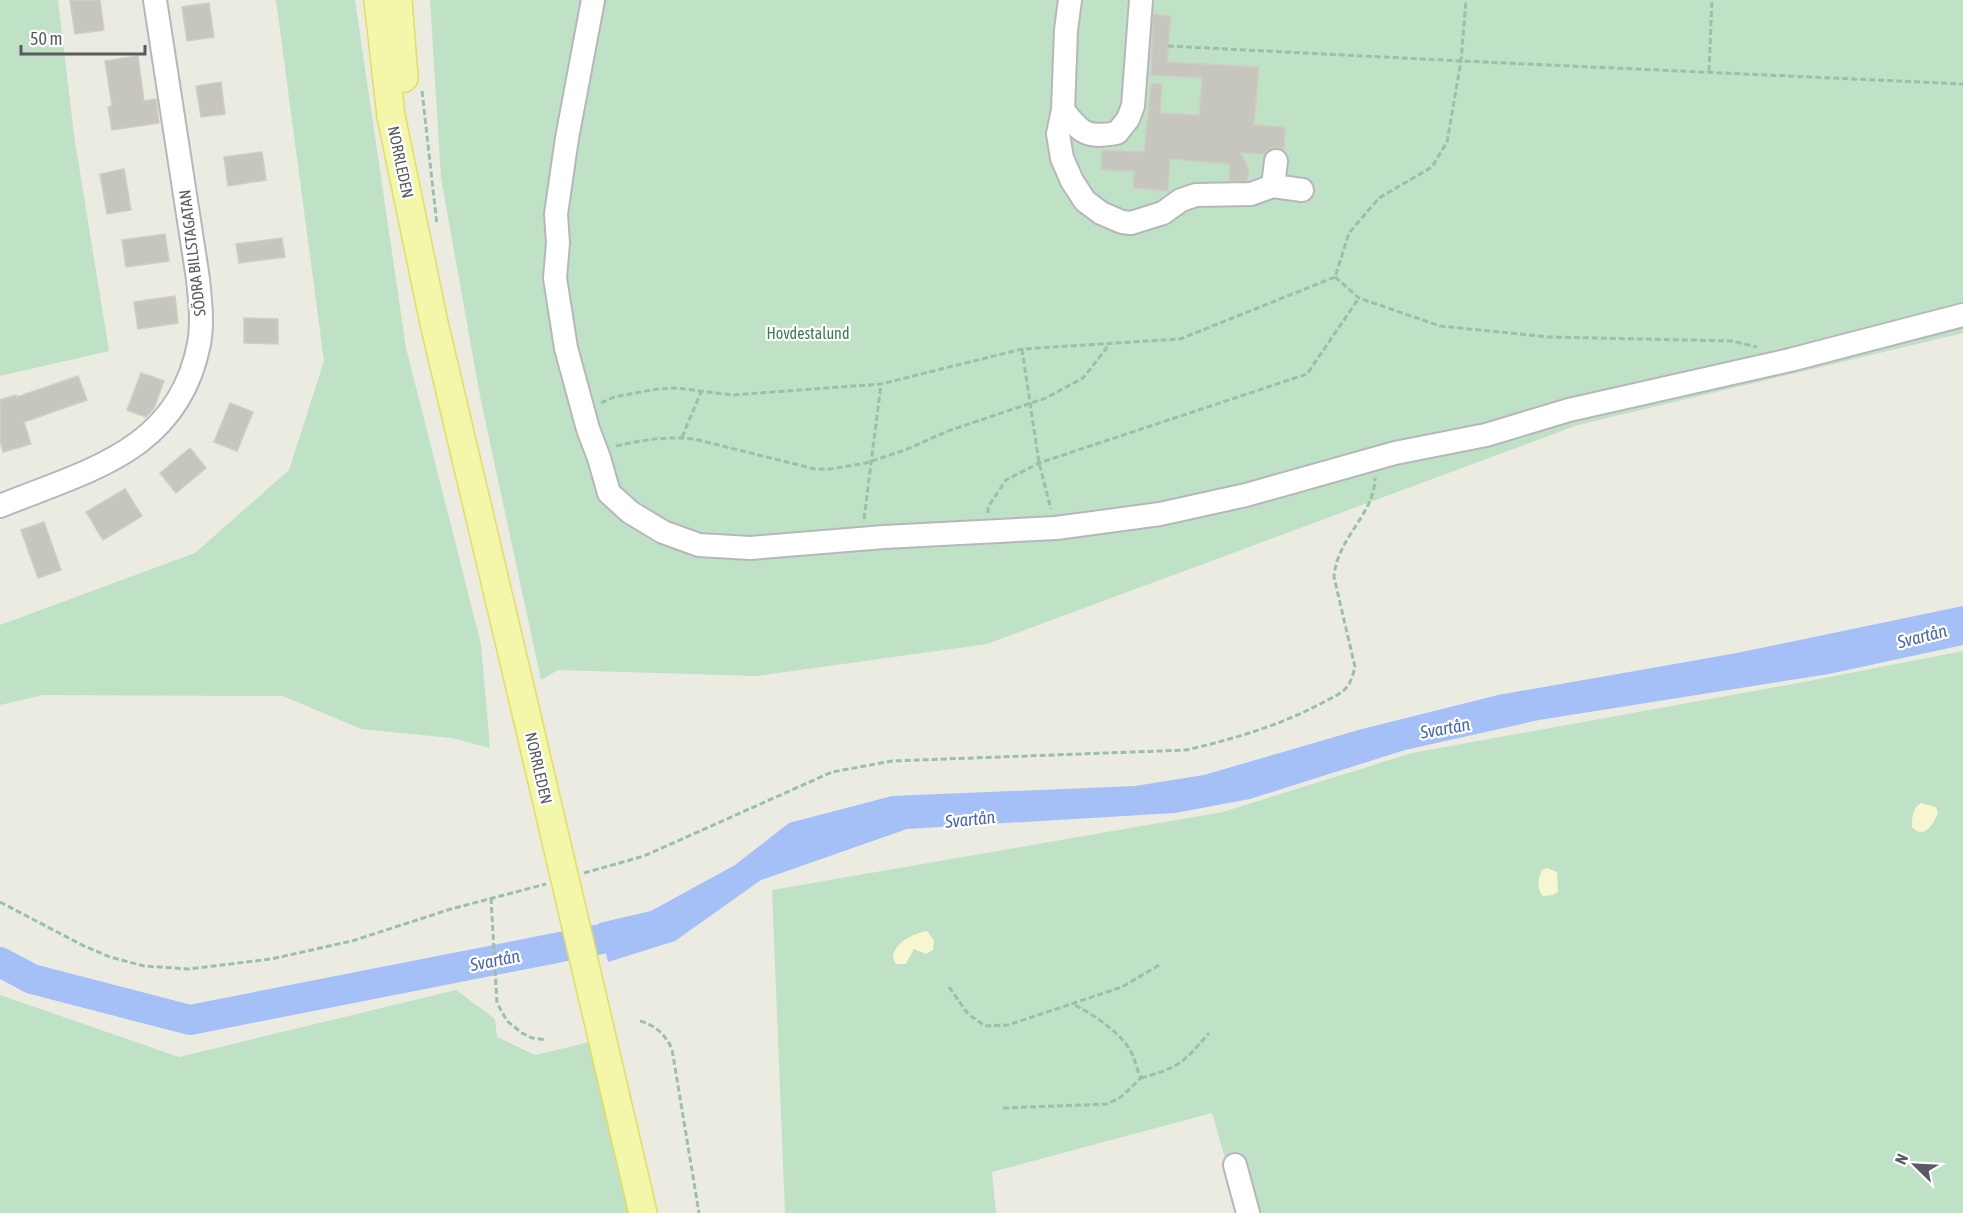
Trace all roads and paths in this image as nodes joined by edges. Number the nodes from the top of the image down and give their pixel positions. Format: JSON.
{"nodes":[{"id":1,"x":155,"y":0,"type":"edge"},
{"id":2,"x":378,"y":0,"type":"edge"},
{"id":3,"x":398,"y":0,"type":"edge"},
{"id":4,"x":593,"y":0,"type":"edge"},
{"id":5,"x":1070,"y":0,"type":"edge"},
{"id":6,"x":1141,"y":0,"type":"edge"},
{"id":7,"x":1466,"y":0,"type":"edge"},
{"id":8,"x":1712,"y":0,"type":"edge"},
{"id":9,"x":1168,"y":46,"type":"dead end"},
{"id":10,"x":1461,"y":61,"type":"junction"},
{"id":11,"x":1709,"y":71,"type":"junction"},
{"id":12,"x":1963,"y":84,"type":"edge"},
{"id":13,"x":421,"y":89,"type":"dead end"},
{"id":14,"x":1063,"y":110,"type":"junction"},
{"id":15,"x":1276,"y":160,"type":"dead end"},
{"id":16,"x":1273,"y":186,"type":"junction"},
{"id":17,"x":1302,"y":190,"type":"dead end"},
{"id":18,"x":438,"y":226,"type":"dead end"},
{"id":19,"x":1335,"y":277,"type":"junction"},
{"id":20,"x":1359,"y":298,"type":"junction"},
{"id":21,"x":1963,"y":315,"type":"edge"},
{"id":22,"x":434,"y":323,"type":"junction"},
{"id":23,"x":1107,"y":343,"type":"junction"},
{"id":24,"x":1022,"y":349,"type":"junction"},
{"id":25,"x":1788,"y":360,"type":"junction"},
{"id":26,"x":881,"y":384,"type":"junction"},
{"id":27,"x":701,"y":392,"type":"junction"},
{"id":28,"x":1030,"y":404,"type":"junction"},
{"id":29,"x":583,"y":412,"type":"junction"},
{"id":30,"x":682,"y":438,"type":"junction"},
{"id":31,"x":597,"y":452,"type":"junction"},
{"id":32,"x":1376,"y":458,"type":"junction"},
{"id":33,"x":871,"y":461,"type":"junction"},
{"id":34,"x":1039,"y":463,"type":"junction"},
{"id":35,"x":0,"y":506,"type":"edge"},
{"id":36,"x":1056,"y":528,"type":"junction"},
{"id":37,"x":988,"y":533,"type":"junction"},
{"id":38,"x":862,"y":539,"type":"junction"},
{"id":39,"x":579,"y":875,"type":"dead end"},
{"id":40,"x":546,"y":884,"type":"dead end"},
{"id":41,"x":491,"y":898,"type":"junction"},
{"id":42,"x":0,"y":902,"type":"edge"},
{"id":43,"x":1161,"y":964,"type":"dead end"},
{"id":44,"x":949,"y":987,"type":"dead end"},
{"id":45,"x":1072,"y":1004,"type":"junction"},
{"id":46,"x":640,"y":1021,"type":"dead end"},
{"id":47,"x":1209,"y":1033,"type":"dead end"},
{"id":48,"x":547,"y":1040,"type":"dead end"},
{"id":49,"x":1141,"y":1078,"type":"junction"},
{"id":50,"x":1003,"y":1108,"type":"dead end"},
{"id":51,"x":1235,"y":1165,"type":"dead end"},
{"id":52,"x":643,"y":1213,"type":"edge"},
{"id":53,"x":699,"y":1213,"type":"edge"},
{"id":54,"x":1248,"y":1213,"type":"edge"}],
"edges":[{"from":1,"to":35,"type":"street","name":"SÖDRA BILLSTAGATAN"},
{"from":2,"to":22,"type":"main road","name":"NORRLEDEN"},
{"from":3,"to":22,"type":"main road","name":"NORRLEDEN"},
{"from":4,"to":29,"type":"street"},
{"from":5,"to":14,"type":"street"},
{"from":6,"to":14,"type":"street"},
{"from":7,"to":10,"type":"path"},
{"from":8,"to":11,"type":"path"},
{"from":9,"to":10,"type":"path"},
{"from":10,"to":11,"type":"path"},
{"from":10,"to":19,"type":"path"},
{"from":11,"to":12,"type":"path"},
{"from":13,"to":18,"type":"path"},
{"from":14,"to":16,"type":"street"},
{"from":15,"to":16,"type":"street"},
{"from":16,"to":17,"type":"street"},
{"from":19,"to":20,"type":"path"},
{"from":19,"to":23,"type":"path"},
{"from":20,"to":25,"type":"path"},
{"from":20,"to":34,"type":"path"},
{"from":21,"to":25,"type":"street"},
{"from":22,"to":52,"type":"main road","name":"NORRLEDEN","bridge":true},
{"from":23,"to":24,"type":"path"},
{"from":23,"to":28,"type":"path"},
{"from":24,"to":26,"type":"path"},
{"from":24,"to":28,"type":"path"},
{"from":25,"to":32,"type":"street"},
{"from":26,"to":27,"type":"path"},
{"from":26,"to":33,"type":"path"},
{"from":27,"to":29,"type":"path"},
{"from":27,"to":30,"type":"path"},
{"from":28,"to":33,"type":"path"},
{"from":28,"to":34,"type":"path"},
{"from":29,"to":31,"type":"street"},
{"from":30,"to":31,"type":"path"},
{"from":30,"to":33,"type":"path"},
{"from":31,"to":38,"type":"street"},
{"from":32,"to":36,"type":"street"},
{"from":32,"to":39,"type":"path"},
{"from":33,"to":38,"type":"path"},
{"from":34,"to":36,"type":"path"},
{"from":34,"to":37,"type":"path"},
{"from":36,"to":37,"type":"street"},
{"from":37,"to":38,"type":"street"},
{"from":40,"to":41,"type":"path"},
{"from":41,"to":42,"type":"path"},
{"from":41,"to":48,"type":"path"},
{"from":43,"to":45,"type":"path"},
{"from":44,"to":45,"type":"path"},
{"from":45,"to":49,"type":"path"},
{"from":46,"to":53,"type":"path"},
{"from":47,"to":49,"type":"path"},
{"from":49,"to":50,"type":"path"},
{"from":51,"to":54,"type":"street"}]}
